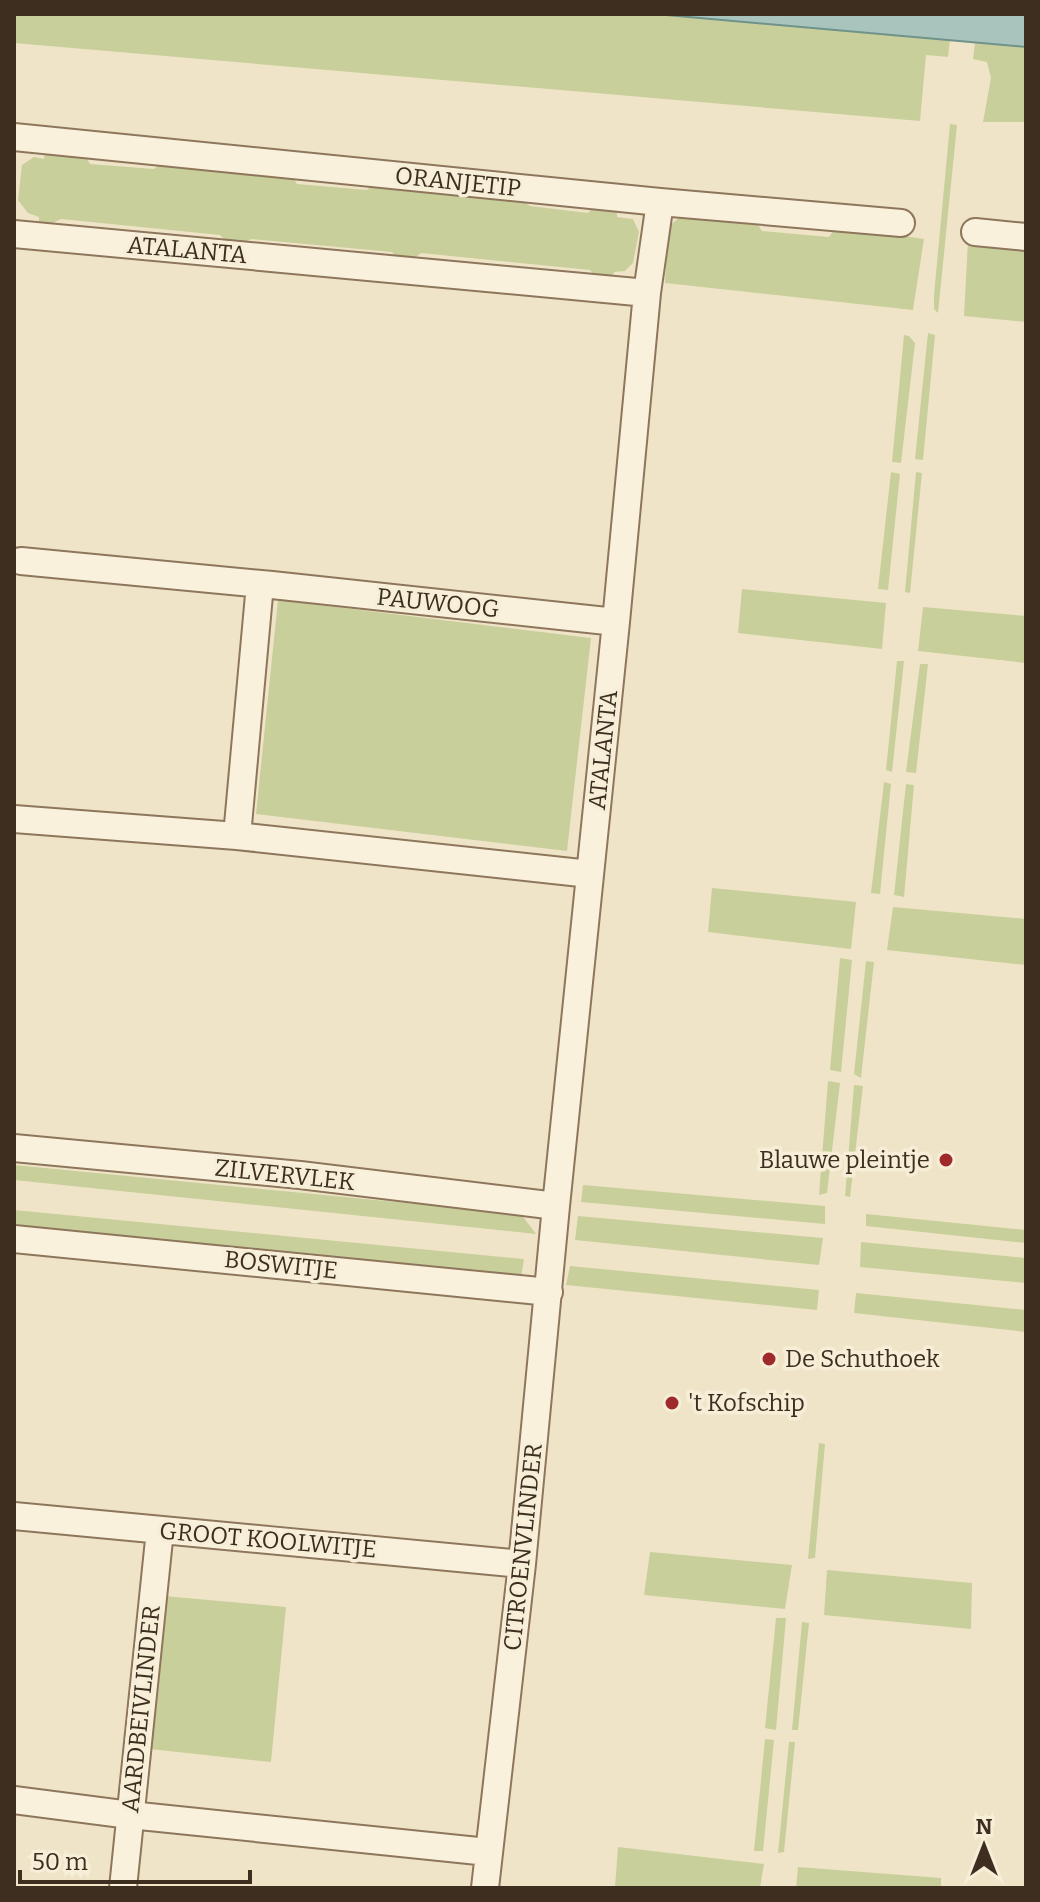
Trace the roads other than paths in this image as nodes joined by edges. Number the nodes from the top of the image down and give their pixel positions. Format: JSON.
{"nodes":[{"id":1,"x":14,"y":137,"type":"edge"},
{"id":2,"x":660,"y":202,"type":"junction"},
{"id":3,"x":901,"y":223,"type":"dead end"},
{"id":4,"x":975,"y":232,"type":"dead end"},
{"id":5,"x":14,"y":234,"type":"edge"},
{"id":6,"x":1026,"y":237,"type":"edge"},
{"id":7,"x":647,"y":293,"type":"junction"},
{"id":8,"x":21,"y":561,"type":"dead end"},
{"id":9,"x":260,"y":584,"type":"junction"},
{"id":10,"x":616,"y":622,"type":"junction"},
{"id":11,"x":14,"y":819,"type":"edge"},
{"id":12,"x":237,"y":836,"type":"junction"},
{"id":13,"x":590,"y":874,"type":"junction"},
{"id":14,"x":14,"y":1148,"type":"edge"},
{"id":15,"x":556,"y":1206,"type":"junction"},
{"id":16,"x":14,"y":1239,"type":"edge"},
{"id":17,"x":549,"y":1292,"type":"junction"},
{"id":18,"x":14,"y":1516,"type":"edge"},
{"id":19,"x":160,"y":1530,"type":"junction"},
{"id":20,"x":522,"y":1564,"type":"junction"},
{"id":21,"x":14,"y":1800,"type":"edge"},
{"id":22,"x":130,"y":1815,"type":"junction"},
{"id":23,"x":488,"y":1852,"type":"junction"},
{"id":24,"x":123,"y":1888,"type":"edge"},
{"id":25,"x":485,"y":1888,"type":"edge"}],
"edges":[{"from":1,"to":2,"type":"street","name":"ORANJETIP"},
{"from":2,"to":3,"type":"street","name":"ORANJETIP"},
{"from":2,"to":7,"type":"street","name":"ATALANTA"},
{"from":4,"to":6,"type":"street"},
{"from":5,"to":7,"type":"street","name":"ATALANTA"},
{"from":7,"to":10,"type":"street","name":"ATALANTA"},
{"from":8,"to":9,"type":"street","name":"PAUWOOG"},
{"from":9,"to":10,"type":"street","name":"PAUWOOG"},
{"from":9,"to":12,"type":"street"},
{"from":10,"to":13,"type":"street","name":"ATALANTA"},
{"from":11,"to":12,"type":"street"},
{"from":12,"to":13,"type":"street"},
{"from":13,"to":15,"type":"street","name":"ATALANTA"},
{"from":14,"to":15,"type":"street","name":"ZILVERVLEK"},
{"from":15,"to":17,"type":"street","name":"CITROENVLINDER"},
{"from":16,"to":17,"type":"street","name":"BOSWITJE"},
{"from":17,"to":20,"type":"street","name":"CITROENVLINDER"},
{"from":18,"to":19,"type":"street","name":"GROOT KOOLWITJE"},
{"from":19,"to":20,"type":"street","name":"GROOT KOOLWITJE"},
{"from":19,"to":22,"type":"street","name":"AARDBEIVLINDER"},
{"from":20,"to":23,"type":"street","name":"CITROENVLINDER"},
{"from":21,"to":22,"type":"street"},
{"from":22,"to":23,"type":"street"},
{"from":22,"to":24,"type":"street","name":"AARDBEIVLINDER"},
{"from":23,"to":25,"type":"street","name":"CITROENVLINDER"}]}
